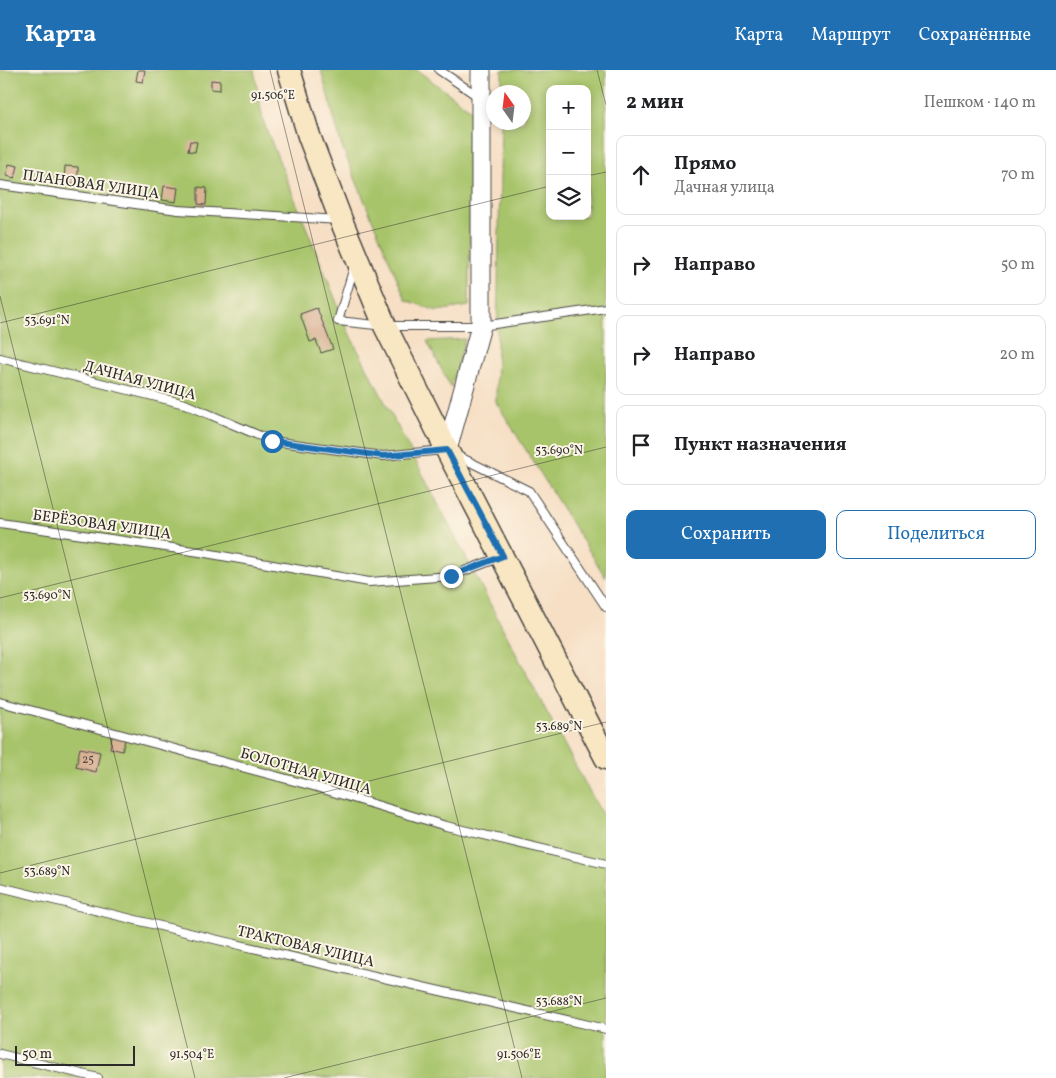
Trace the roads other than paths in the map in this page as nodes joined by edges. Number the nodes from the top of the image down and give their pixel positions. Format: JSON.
{"nodes":[{"id":1,"x":289,"y":70,"type":"edge"},
{"id":2,"x":439,"y":70,"type":"edge"},
{"id":3,"x":481,"y":70,"type":"edge"},
{"id":4,"x":481,"y":98,"type":"junction"},
{"id":5,"x":0,"y":185,"type":"edge"},
{"id":6,"x":341,"y":220,"type":"junction"},
{"id":7,"x":356,"y":258,"type":"junction"},
{"id":8,"x":606,"y":308,"type":"edge"},
{"id":9,"x":385,"y":326,"type":"junction"},
{"id":10,"x":481,"y":326,"type":"junction"},
{"id":11,"x":0,"y":358,"type":"edge"},
{"id":12,"x":447,"y":450,"type":"junction"},
{"id":13,"x":0,"y":523,"type":"edge"},
{"id":14,"x":503,"y":556,"type":"junction"},
{"id":15,"x":606,"y":607,"type":"edge"},
{"id":16,"x":0,"y":702,"type":"edge"},
{"id":17,"x":606,"y":758,"type":"edge"},
{"id":18,"x":606,"y":864,"type":"edge"},
{"id":19,"x":0,"y":888,"type":"edge"},
{"id":20,"x":606,"y":1029,"type":"edge"},
{"id":21,"x":0,"y":1054,"type":"edge"},
{"id":22,"x":98,"y":1078,"type":"edge"}],
"edges":[{"from":1,"to":6,"type":"main road"},
{"from":2,"to":4,"type":"lane"},
{"from":3,"to":4,"type":"street"},
{"from":4,"to":10,"type":"street"},
{"from":5,"to":6,"type":"lane","name":"ПЛАНОВАЯ УЛИЦА"},
{"from":6,"to":7,"type":"main road"},
{"from":7,"to":9,"type":"main road"},
{"from":7,"to":9,"type":"lane"},
{"from":8,"to":10,"type":"lane"},
{"from":9,"to":10,"type":"lane"},
{"from":9,"to":12,"type":"main road"},
{"from":10,"to":12,"type":"street"},
{"from":11,"to":12,"type":"lane","name":"ДАЧНАЯ УЛИЦА"},
{"from":12,"to":14,"type":"main road"},
{"from":12,"to":15,"type":"lane"},
{"from":13,"to":14,"type":"lane","name":"БЕРЁЗОВАЯ УЛИЦА"},
{"from":14,"to":17,"type":"main road"},
{"from":16,"to":18,"type":"lane","name":"БОЛОТНАЯ УЛИЦА"},
{"from":19,"to":20,"type":"lane","name":"ТРАКТОВАЯ УЛИЦА"},
{"from":21,"to":22,"type":"lane"}]}
